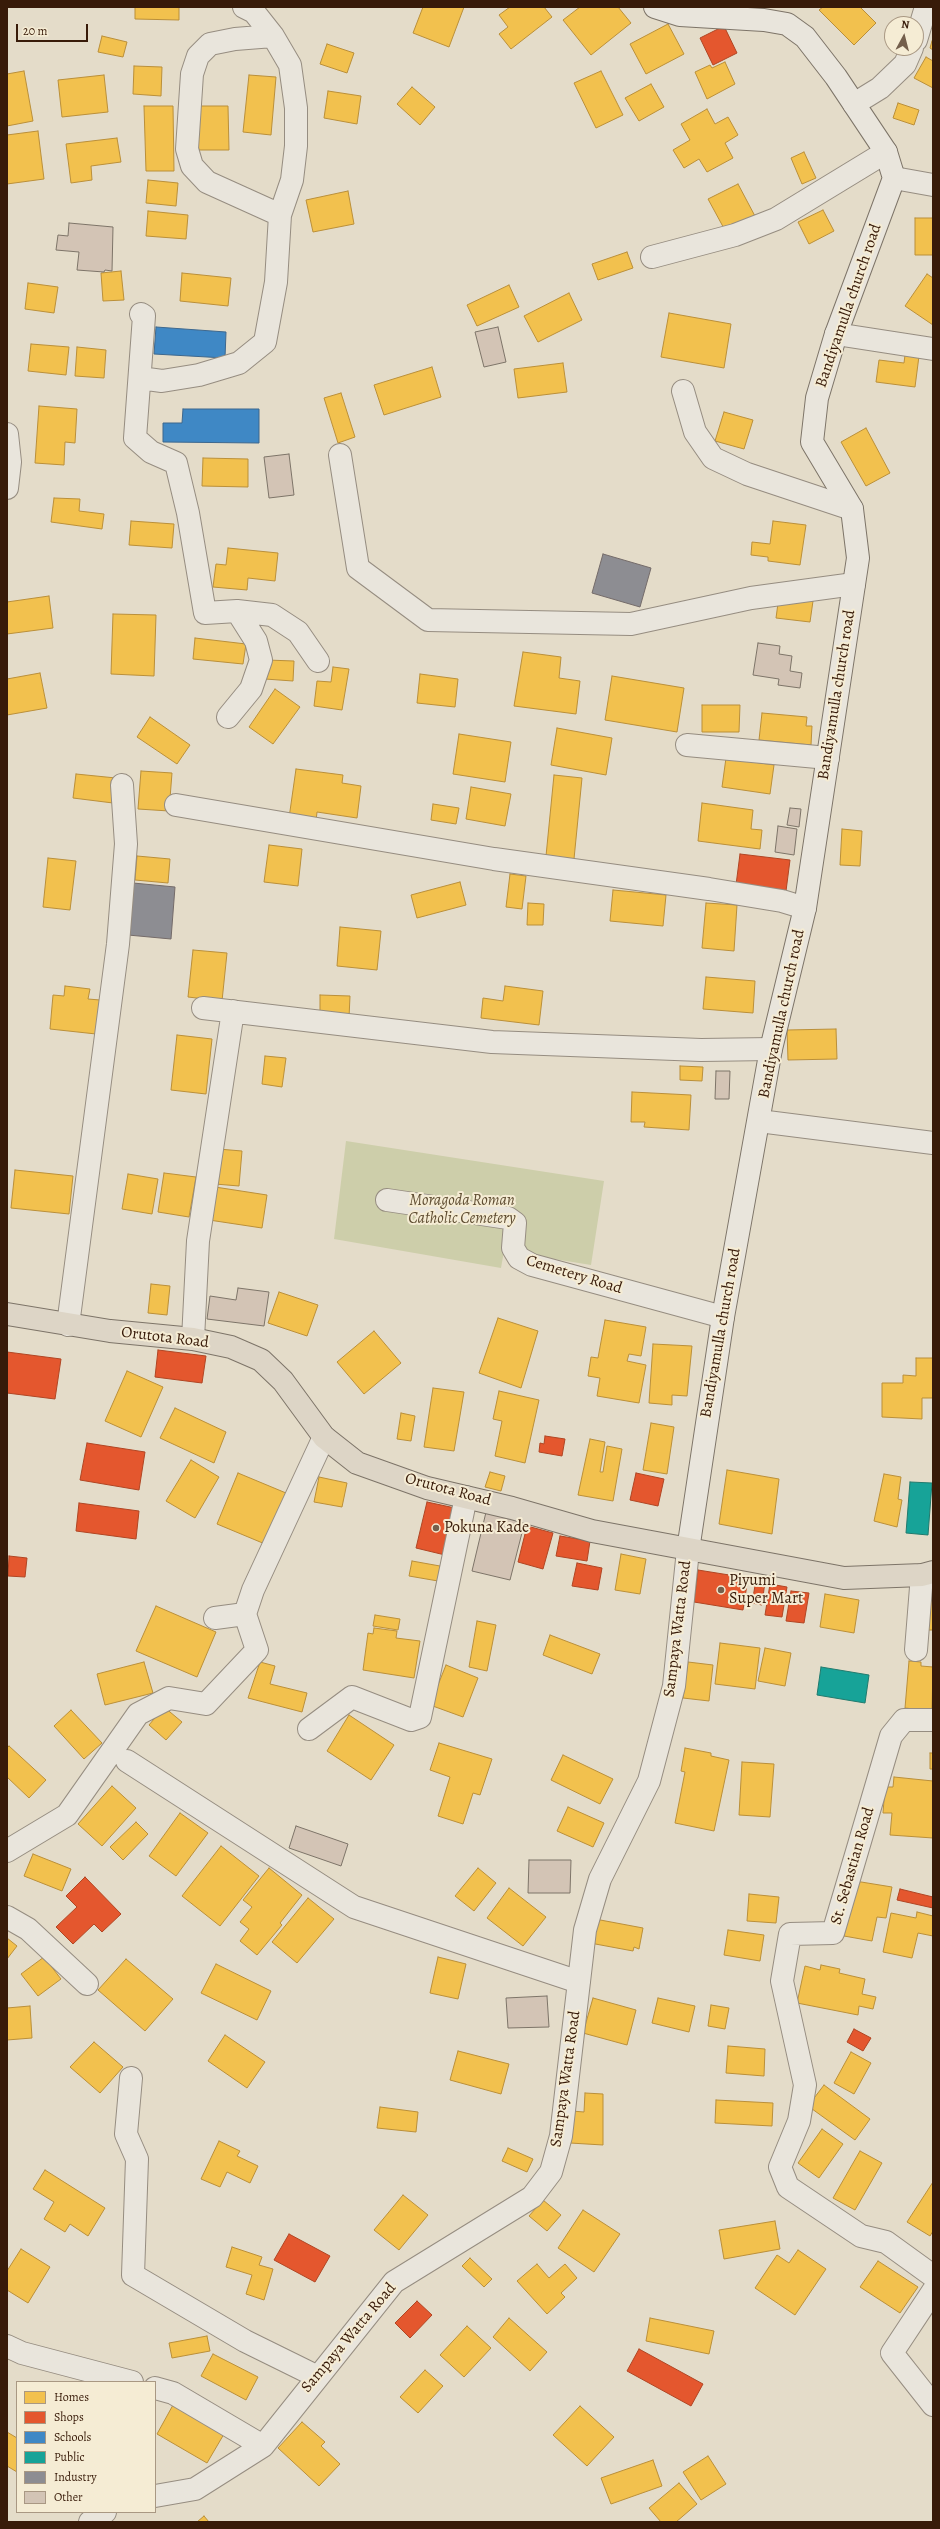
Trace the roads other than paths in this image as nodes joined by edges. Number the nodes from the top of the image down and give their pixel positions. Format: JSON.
{"nodes":[{"id":1,"x":244,"y":7,"type":"edge"},
{"id":2,"x":655,"y":7,"type":"edge"},
{"id":3,"x":273,"y":36,"type":"junction"},
{"id":4,"x":908,"y":56,"type":"edge"},
{"id":5,"x":854,"y":104,"type":"junction"},
{"id":6,"x":886,"y":152,"type":"junction"},
{"id":7,"x":894,"y":178,"type":"junction"},
{"id":8,"x":933,"y":185,"type":"edge"},
{"id":9,"x":280,"y":215,"type":"junction"},
{"id":10,"x":652,"y":257,"type":"dead end"},
{"id":11,"x":141,"y":314,"type":"dead end"},
{"id":12,"x":836,"y":334,"type":"junction"},
{"id":13,"x":933,"y":349,"type":"edge"},
{"id":14,"x":140,"y":378,"type":"junction"},
{"id":15,"x":682,"y":391,"type":"dead end"},
{"id":16,"x":7,"y":434,"type":"edge"},
{"id":17,"x":340,"y":455,"type":"dead end"},
{"id":18,"x":7,"y":488,"type":"edge"},
{"id":19,"x":852,"y":509,"type":"junction"},
{"id":20,"x":854,"y":584,"type":"junction"},
{"id":21,"x":238,"y":611,"type":"junction"},
{"id":22,"x":318,"y":661,"type":"dead end"},
{"id":23,"x":228,"y":716,"type":"dead end"},
{"id":24,"x":687,"y":745,"type":"dead end"},
{"id":25,"x":828,"y":758,"type":"junction"},
{"id":26,"x":122,"y":785,"type":"dead end"},
{"id":27,"x":176,"y":804,"type":"dead end"},
{"id":28,"x":805,"y":908,"type":"junction"},
{"id":29,"x":203,"y":1008,"type":"dead end"},
{"id":30,"x":233,"y":1011,"type":"junction"},
{"id":31,"x":771,"y":1049,"type":"junction"},
{"id":32,"x":759,"y":1121,"type":"junction"},
{"id":33,"x":933,"y":1143,"type":"edge"},
{"id":34,"x":387,"y":1200,"type":"dead end"},
{"id":35,"x":7,"y":1314,"type":"edge"},
{"id":36,"x":723,"y":1317,"type":"junction"},
{"id":37,"x":68,"y":1325,"type":"junction"},
{"id":38,"x":193,"y":1339,"type":"junction"},
{"id":39,"x":324,"y":1438,"type":"junction"},
{"id":40,"x":466,"y":1497,"type":"junction"},
{"id":41,"x":688,"y":1550,"type":"junction"},
{"id":42,"x":928,"y":1574,"type":"edge"},
{"id":43,"x":245,"y":1614,"type":"junction"},
{"id":44,"x":215,"y":1618,"type":"dead end"},
{"id":45,"x":916,"y":1650,"type":"dead end"},
{"id":46,"x":933,"y":1720,"type":"edge"},
{"id":47,"x":309,"y":1730,"type":"dead end"},
{"id":48,"x":127,"y":1761,"type":"dead end"},
{"id":49,"x":7,"y":1851,"type":"edge"},
{"id":50,"x":7,"y":1917,"type":"edge"},
{"id":51,"x":579,"y":1982,"type":"junction"},
{"id":52,"x":87,"y":1984,"type":"dead end"},
{"id":53,"x":131,"y":2078,"type":"dead end"},
{"id":54,"x":933,"y":2276,"type":"edge"},
{"id":55,"x":933,"y":2292,"type":"edge"},
{"id":56,"x":7,"y":2346,"type":"edge"},
{"id":57,"x":316,"y":2376,"type":"junction"},
{"id":58,"x":128,"y":2381,"type":"edge"},
{"id":59,"x":156,"y":2388,"type":"edge"},
{"id":60,"x":933,"y":2405,"type":"edge"},
{"id":61,"x":263,"y":2446,"type":"junction"},
{"id":62,"x":156,"y":2496,"type":"edge"},
{"id":63,"x":104,"y":2513,"type":"edge"},
{"id":64,"x":90,"y":2522,"type":"edge"}],
"edges":[{"from":1,"to":3,"type":"street"},
{"from":2,"to":5,"type":"street"},
{"from":3,"to":9,"type":"street"},
{"from":3,"to":9,"type":"street"},
{"from":4,"to":5,"type":"street"},
{"from":5,"to":6,"type":"street"},
{"from":6,"to":7,"type":"street"},
{"from":6,"to":10,"type":"street"},
{"from":7,"to":8,"type":"street"},
{"from":7,"to":12,"type":"street","name":"Bandiyamulla church road"},
{"from":9,"to":14,"type":"street"},
{"from":11,"to":14,"type":"street"},
{"from":12,"to":13,"type":"street"},
{"from":12,"to":19,"type":"street","name":"Bandiyamulla church road"},
{"from":14,"to":21,"type":"street"},
{"from":15,"to":19,"type":"street"},
{"from":16,"to":18,"type":"street"},
{"from":17,"to":20,"type":"street"},
{"from":19,"to":20,"type":"street","name":"Bandiyamulla church road"},
{"from":20,"to":25,"type":"street","name":"Bandiyamulla church road"},
{"from":21,"to":22,"type":"street"},
{"from":21,"to":23,"type":"street"},
{"from":24,"to":25,"type":"street"},
{"from":25,"to":28,"type":"street","name":"Bandiyamulla church road"},
{"from":26,"to":37,"type":"street"},
{"from":27,"to":28,"type":"street"},
{"from":28,"to":31,"type":"street","name":"Bandiyamulla church road"},
{"from":29,"to":30,"type":"street"},
{"from":30,"to":31,"type":"street"},
{"from":30,"to":38,"type":"street"},
{"from":31,"to":32,"type":"street","name":"Bandiyamulla church road"},
{"from":32,"to":33,"type":"street"},
{"from":32,"to":36,"type":"street","name":"Bandiyamulla church road"},
{"from":34,"to":36,"type":"street","name":"Cemetery Road"},
{"from":35,"to":37,"type":"main road","name":"Orutota Road"},
{"from":36,"to":41,"type":"street","name":"Bandiyamulla church road"},
{"from":37,"to":38,"type":"main road","name":"Orutota Road"},
{"from":38,"to":39,"type":"main road","name":"Orutota Road"},
{"from":39,"to":40,"type":"main road","name":"Orutota Road"},
{"from":39,"to":43,"type":"street"},
{"from":40,"to":41,"type":"main road","name":"Orutota Road"},
{"from":40,"to":47,"type":"street"},
{"from":41,"to":42,"type":"main road","name":"Orutota Road"},
{"from":41,"to":51,"type":"street","name":"Sampaya Watta Road"},
{"from":42,"to":45,"type":"street"},
{"from":43,"to":44,"type":"street"},
{"from":43,"to":49,"type":"street"},
{"from":46,"to":54,"type":"street","name":"St. Sebastian Road"},
{"from":48,"to":51,"type":"street"},
{"from":50,"to":52,"type":"street"},
{"from":51,"to":57,"type":"street","name":"Sampaya Watta Road"},
{"from":53,"to":57,"type":"street"},
{"from":55,"to":60,"type":"street"},
{"from":56,"to":58,"type":"street"},
{"from":57,"to":61,"type":"street","name":"Sampaya Watta Road"},
{"from":59,"to":61,"type":"street"},
{"from":61,"to":62,"type":"street","name":"Sampaya Watta Road"},
{"from":63,"to":64,"type":"street"}]}
